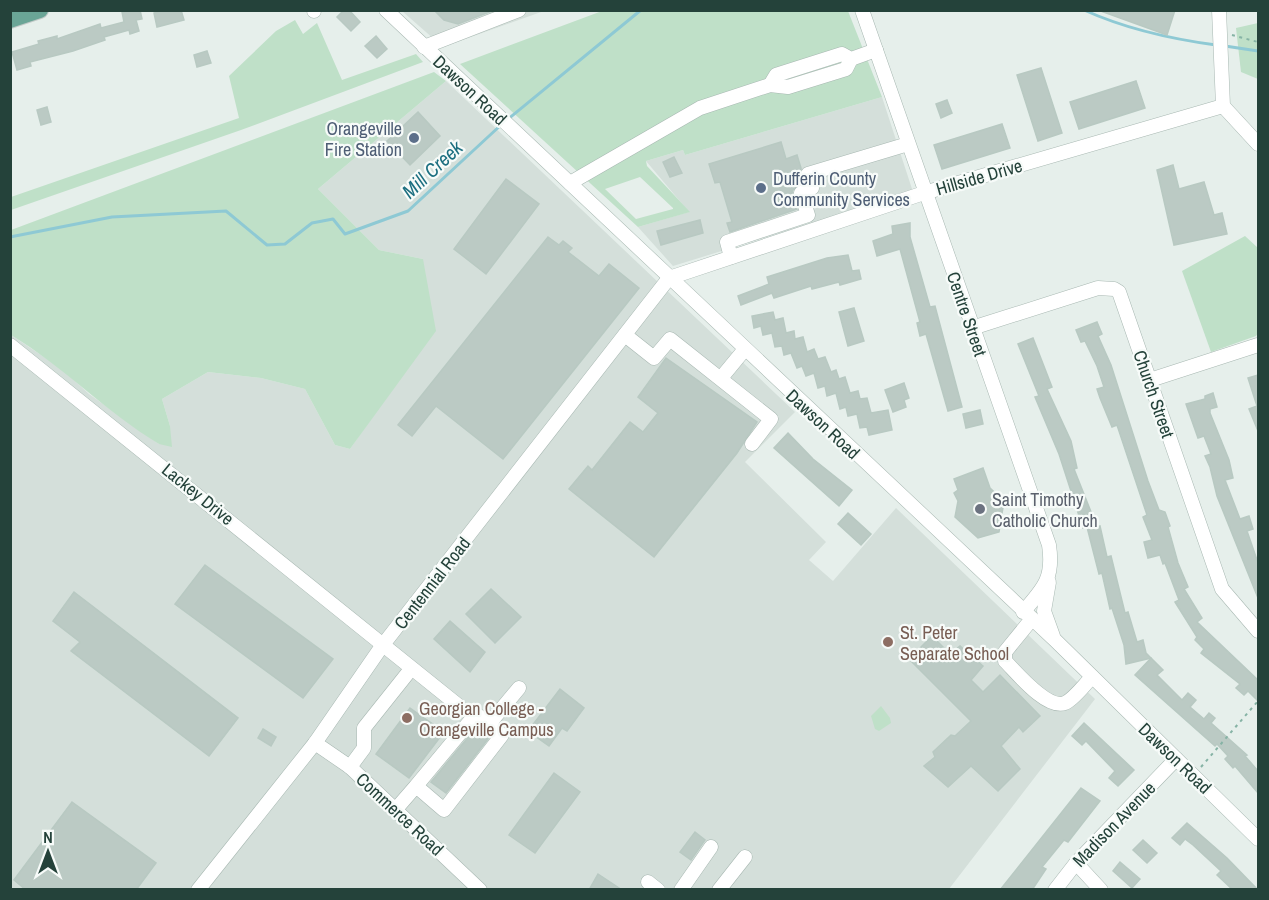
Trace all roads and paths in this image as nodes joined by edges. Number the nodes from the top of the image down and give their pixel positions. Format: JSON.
{"nodes":[{"id":1,"x":40,"y":10,"type":"edge"},
{"id":2,"x":386,"y":10,"type":"edge"},
{"id":3,"x":519,"y":10,"type":"edge"},
{"id":4,"x":862,"y":10,"type":"edge"},
{"id":5,"x":1220,"y":10,"type":"edge"},
{"id":6,"x":10,"y":20,"type":"edge"},
{"id":7,"x":1228,"y":38,"type":"junction"},
{"id":8,"x":1258,"y":42,"type":"edge"},
{"id":9,"x":424,"y":47,"type":"junction"},
{"id":10,"x":876,"y":50,"type":"junction"},
{"id":11,"x":1223,"y":106,"type":"junction"},
{"id":12,"x":908,"y":144,"type":"junction"},
{"id":13,"x":1258,"y":144,"type":"edge"},
{"id":14,"x":570,"y":183,"type":"junction"},
{"id":15,"x":924,"y":192,"type":"junction"},
{"id":16,"x":731,"y":257,"type":"junction"},
{"id":17,"x":669,"y":278,"type":"junction"},
{"id":18,"x":972,"y":328,"type":"junction"},
{"id":19,"x":624,"y":335,"type":"junction"},
{"id":20,"x":10,"y":345,"type":"edge"},
{"id":21,"x":1258,"y":345,"type":"edge"},
{"id":22,"x":745,"y":349,"type":"junction"},
{"id":23,"x":721,"y":378,"type":"junction"},
{"id":24,"x":1150,"y":380,"type":"junction"},
{"id":25,"x":752,"y":444,"type":"dead end"},
{"id":26,"x":1050,"y":574,"type":"junction"},
{"id":27,"x":1027,"y":616,"type":"junction"},
{"id":28,"x":1258,"y":631,"type":"edge"},
{"id":29,"x":1054,"y":640,"type":"junction"},
{"id":30,"x":382,"y":646,"type":"junction"},
{"id":31,"x":411,"y":669,"type":"junction"},
{"id":32,"x":1092,"y":677,"type":"junction"},
{"id":33,"x":519,"y":688,"type":"dead end"},
{"id":34,"x":1258,"y":701,"type":"edge"},
{"id":35,"x":459,"y":706,"type":"dead end"},
{"id":36,"x":489,"y":724,"type":"junction"},
{"id":37,"x":315,"y":743,"type":"junction"},
{"id":38,"x":1176,"y":759,"type":"junction"},
{"id":39,"x":350,"y":766,"type":"junction"},
{"id":40,"x":1193,"y":775,"type":"junction"},
{"id":41,"x":416,"y":786,"type":"junction"},
{"id":42,"x":396,"y":809,"type":"junction"},
{"id":43,"x":1258,"y":839,"type":"edge"},
{"id":44,"x":711,"y":847,"type":"dead end"},
{"id":45,"x":745,"y":858,"type":"dead end"},
{"id":46,"x":1076,"y":863,"type":"junction"},
{"id":47,"x":198,"y":890,"type":"edge"},
{"id":48,"x":480,"y":890,"type":"edge"},
{"id":49,"x":681,"y":890,"type":"edge"},
{"id":50,"x":719,"y":890,"type":"edge"},
{"id":51,"x":1054,"y":890,"type":"edge"},
{"id":52,"x":1101,"y":890,"type":"edge"}],
"edges":[{"from":1,"to":6,"type":"main road"},
{"from":2,"to":9,"type":"street","name":"Dawson Road"},
{"from":3,"to":9,"type":"street"},
{"from":4,"to":10,"type":"street","name":"Centre Street"},
{"from":5,"to":7,"type":"street"},
{"from":7,"to":8,"type":"path"},
{"from":7,"to":11,"type":"street"},
{"from":9,"to":14,"type":"street","name":"Dawson Road"},
{"from":10,"to":12,"type":"street","name":"Centre Street"},
{"from":10,"to":14,"type":"street"},
{"from":11,"to":13,"type":"street"},
{"from":11,"to":15,"type":"street","name":"Hillside Drive"},
{"from":12,"to":15,"type":"street","name":"Centre Street"},
{"from":12,"to":16,"type":"street"},
{"from":14,"to":17,"type":"street","name":"Dawson Road"},
{"from":15,"to":16,"type":"street","name":"Hillside Drive"},
{"from":15,"to":18,"type":"street","name":"Centre Street"},
{"from":16,"to":17,"type":"street","name":"Hillside Drive"},
{"from":17,"to":19,"type":"street","name":"Centennial Road"},
{"from":17,"to":22,"type":"street","name":"Dawson Road"},
{"from":18,"to":24,"type":"street","name":"Church Street"},
{"from":18,"to":26,"type":"street","name":"Centre Street"},
{"from":19,"to":23,"type":"street"},
{"from":19,"to":30,"type":"street","name":"Centennial Road"},
{"from":20,"to":30,"type":"street","name":"Lackey Drive"},
{"from":21,"to":24,"type":"street"},
{"from":22,"to":23,"type":"street"},
{"from":22,"to":27,"type":"street","name":"Dawson Road"},
{"from":23,"to":25,"type":"street"},
{"from":24,"to":28,"type":"street","name":"Church Street"},
{"from":26,"to":27,"type":"street"},
{"from":26,"to":29,"type":"street","name":"Centre Street"},
{"from":27,"to":29,"type":"street","name":"Dawson Road"},
{"from":27,"to":32,"type":"street"},
{"from":29,"to":32,"type":"street","name":"Dawson Road"},
{"from":30,"to":31,"type":"street","name":"Lackey Drive"},
{"from":30,"to":37,"type":"street","name":"Centennial Road"},
{"from":31,"to":35,"type":"street","name":"Lackey Drive"},
{"from":31,"to":39,"type":"street"},
{"from":32,"to":38,"type":"street","name":"Dawson Road"},
{"from":33,"to":36,"type":"street"},
{"from":34,"to":40,"type":"path"},
{"from":36,"to":41,"type":"street"},
{"from":36,"to":41,"type":"street"},
{"from":37,"to":39,"type":"street","name":"Commerce Road"},
{"from":37,"to":47,"type":"street","name":"Centennial Road"},
{"from":38,"to":40,"type":"street","name":"Dawson Road"},
{"from":38,"to":46,"type":"street","name":"Madison Avenue"},
{"from":39,"to":42,"type":"street","name":"Commerce Road"},
{"from":40,"to":43,"type":"street","name":"Dawson Road"},
{"from":41,"to":42,"type":"street"},
{"from":42,"to":48,"type":"street","name":"Commerce Road"},
{"from":44,"to":49,"type":"street"},
{"from":45,"to":50,"type":"street"},
{"from":46,"to":51,"type":"street","name":"Madison Avenue"},
{"from":46,"to":52,"type":"street"}]}
